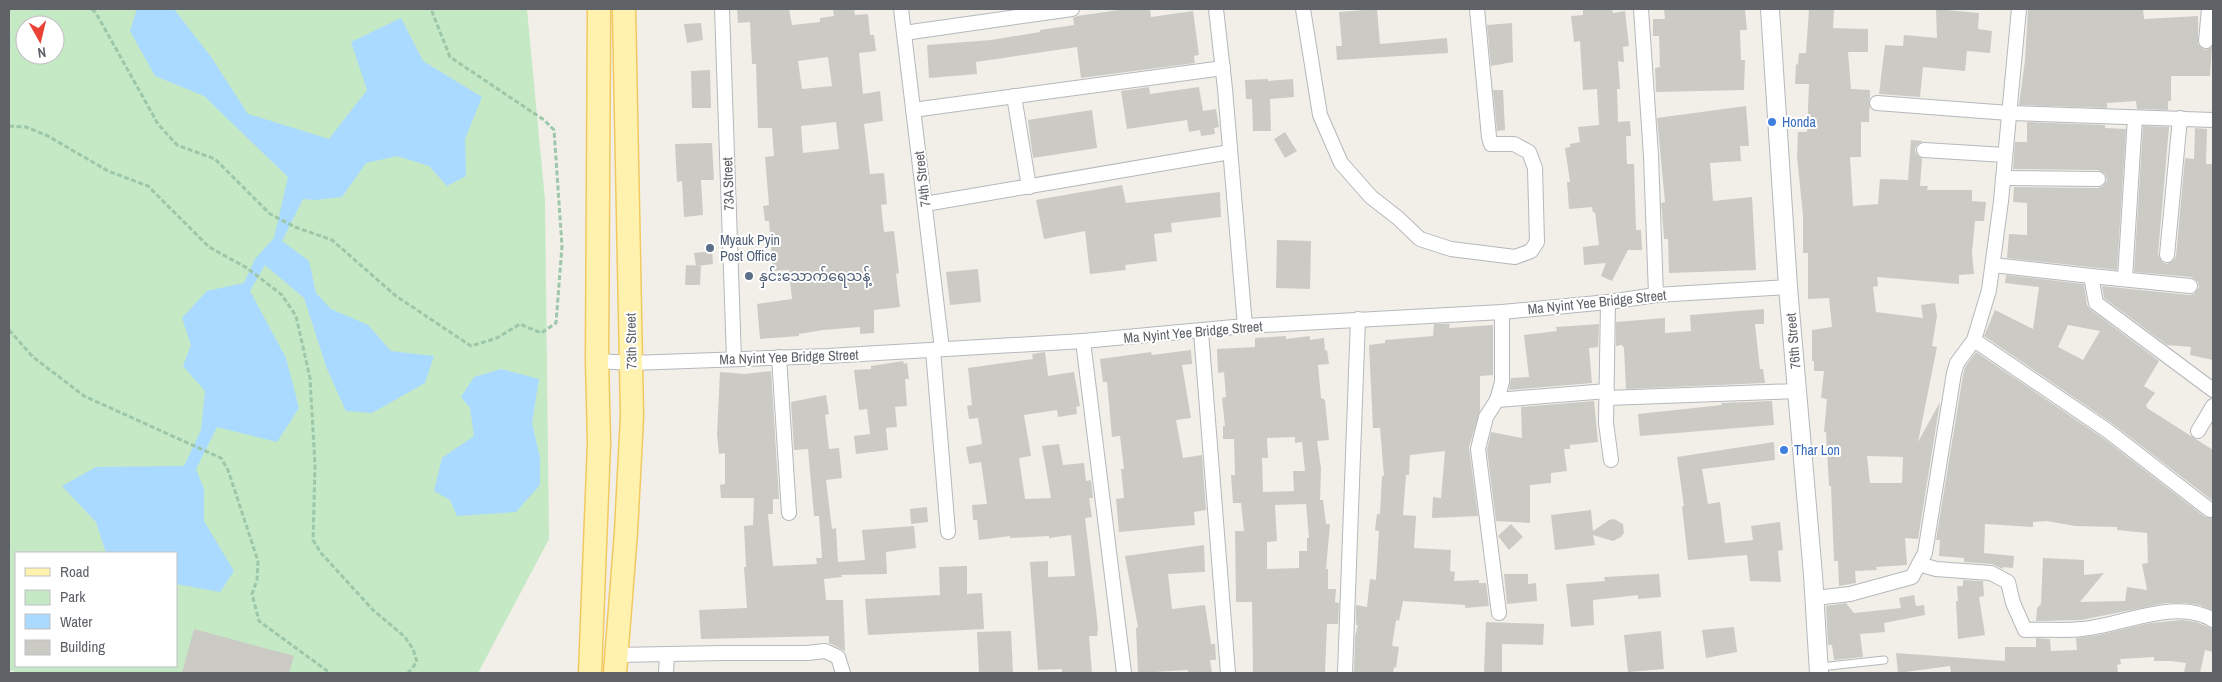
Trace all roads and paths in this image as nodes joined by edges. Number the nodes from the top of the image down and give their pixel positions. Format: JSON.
{"nodes":[{"id":1,"x":92,"y":9,"type":"edge"},
{"id":2,"x":431,"y":9,"type":"edge"},
{"id":3,"x":600,"y":9,"type":"edge"},
{"id":4,"x":624,"y":9,"type":"edge"},
{"id":5,"x":722,"y":9,"type":"edge"},
{"id":6,"x":901,"y":9,"type":"edge"},
{"id":7,"x":1072,"y":9,"type":"edge"},
{"id":8,"x":1216,"y":9,"type":"edge"},
{"id":9,"x":1303,"y":9,"type":"edge"},
{"id":10,"x":1477,"y":9,"type":"edge"},
{"id":11,"x":1641,"y":9,"type":"edge"},
{"id":12,"x":1770,"y":9,"type":"edge"},
{"id":13,"x":2019,"y":9,"type":"edge"},
{"id":14,"x":2209,"y":9,"type":"edge"},
{"id":15,"x":1015,"y":13,"type":"edge"},
{"id":16,"x":904,"y":33,"type":"junction"},
{"id":17,"x":2206,"y":41,"type":"dead end"},
{"id":18,"x":1223,"y":68,"type":"junction"},
{"id":19,"x":1014,"y":96,"type":"junction"},
{"id":20,"x":1877,"y":103,"type":"dead end"},
{"id":21,"x":913,"y":110,"type":"junction"},
{"id":22,"x":2009,"y":113,"type":"junction"},
{"id":23,"x":2135,"y":118,"type":"junction"},
{"id":24,"x":2180,"y":118,"type":"junction"},
{"id":25,"x":2213,"y":120,"type":"edge"},
{"id":26,"x":9,"y":126,"type":"edge"},
{"id":27,"x":1924,"y":150,"type":"dead end"},
{"id":28,"x":1230,"y":152,"type":"junction"},
{"id":29,"x":2005,"y":155,"type":"junction"},
{"id":30,"x":2003,"y":178,"type":"junction"},
{"id":31,"x":2098,"y":179,"type":"dead end"},
{"id":32,"x":1029,"y":187,"type":"junction"},
{"id":33,"x":925,"y":204,"type":"junction"},
{"id":34,"x":2167,"y":255,"type":"dead end"},
{"id":35,"x":1993,"y":265,"type":"junction"},
{"id":36,"x":2091,"y":276,"type":"junction"},
{"id":37,"x":2125,"y":278,"type":"junction"},
{"id":38,"x":2190,"y":286,"type":"dead end"},
{"id":39,"x":1788,"y":287,"type":"junction"},
{"id":40,"x":1656,"y":295,"type":"junction"},
{"id":41,"x":1608,"y":302,"type":"junction"},
{"id":42,"x":1502,"y":312,"type":"junction"},
{"id":43,"x":1358,"y":319,"type":"junction"},
{"id":44,"x":1245,"y":326,"type":"junction"},
{"id":45,"x":9,"y":330,"type":"edge"},
{"id":46,"x":1201,"y":332,"type":"junction"},
{"id":47,"x":1974,"y":340,"type":"junction"},
{"id":48,"x":1082,"y":341,"type":"junction"},
{"id":49,"x":937,"y":350,"type":"junction"},
{"id":50,"x":779,"y":358,"type":"junction"},
{"id":51,"x":734,"y":359,"type":"junction"},
{"id":52,"x":597,"y":361,"type":"junction"},
{"id":53,"x":632,"y":363,"type":"junction"},
{"id":54,"x":2213,"y":390,"type":"edge"},
{"id":55,"x":1797,"y":391,"type":"junction"},
{"id":56,"x":1607,"y":395,"type":"junction"},
{"id":57,"x":1497,"y":400,"type":"junction"},
{"id":58,"x":2213,"y":406,"type":"edge"},
{"id":59,"x":2198,"y":431,"type":"dead end"},
{"id":60,"x":1611,"y":460,"type":"dead end"},
{"id":61,"x":2210,"y":510,"type":"dead end"},
{"id":62,"x":789,"y":513,"type":"dead end"},
{"id":63,"x":948,"y":532,"type":"dead end"},
{"id":64,"x":1919,"y":564,"type":"junction"},
{"id":65,"x":1815,"y":598,"type":"junction"},
{"id":66,"x":1499,"y":612,"type":"dead end"},
{"id":67,"x":2213,"y":620,"type":"edge"},
{"id":68,"x":667,"y":654,"type":"junction"},
{"id":69,"x":1884,"y":660,"type":"dead end"},
{"id":70,"x":615,"y":664,"type":"edge"},
{"id":71,"x":1818,"y":670,"type":"edge"},
{"id":72,"x":330,"y":673,"type":"edge"},
{"id":73,"x":408,"y":673,"type":"edge"},
{"id":74,"x":590,"y":673,"type":"edge"},
{"id":75,"x":666,"y":673,"type":"edge"},
{"id":76,"x":843,"y":673,"type":"edge"},
{"id":77,"x":1124,"y":673,"type":"edge"},
{"id":78,"x":1228,"y":673,"type":"edge"},
{"id":79,"x":1345,"y":673,"type":"edge"}],
"edges":[{"from":1,"to":2,"type":"path"},
{"from":3,"to":52,"type":"main road"},
{"from":4,"to":53,"type":"main road","name":"73th Street"},
{"from":5,"to":51,"type":"street","name":"73A Street"},
{"from":6,"to":16,"type":"street","name":"74th Street"},
{"from":7,"to":15,"type":"street"},
{"from":8,"to":18,"type":"street"},
{"from":9,"to":10,"type":"street"},
{"from":11,"to":40,"type":"street"},
{"from":12,"to":39,"type":"street","name":"76th Street"},
{"from":13,"to":22,"type":"street"},
{"from":14,"to":17,"type":"street"},
{"from":15,"to":16,"type":"street"},
{"from":16,"to":21,"type":"street","name":"74th Street"},
{"from":18,"to":19,"type":"street"},
{"from":18,"to":28,"type":"street"},
{"from":19,"to":21,"type":"street"},
{"from":19,"to":32,"type":"street"},
{"from":20,"to":22,"type":"street"},
{"from":21,"to":33,"type":"street","name":"74th Street"},
{"from":22,"to":23,"type":"street"},
{"from":22,"to":29,"type":"street"},
{"from":23,"to":24,"type":"street"},
{"from":23,"to":37,"type":"street"},
{"from":24,"to":25,"type":"street"},
{"from":24,"to":34,"type":"street"},
{"from":26,"to":73,"type":"path"},
{"from":27,"to":29,"type":"street"},
{"from":28,"to":32,"type":"street"},
{"from":28,"to":44,"type":"street"},
{"from":29,"to":30,"type":"street"},
{"from":30,"to":31,"type":"street"},
{"from":30,"to":35,"type":"street"},
{"from":32,"to":33,"type":"street"},
{"from":33,"to":49,"type":"street","name":"74th Street"},
{"from":35,"to":36,"type":"street"},
{"from":35,"to":47,"type":"street"},
{"from":36,"to":37,"type":"street"},
{"from":36,"to":54,"type":"street"},
{"from":37,"to":38,"type":"street"},
{"from":39,"to":40,"type":"street","name":"Ma Nyint Yee Bridge Street"},
{"from":39,"to":55,"type":"street","name":"76th Street"},
{"from":40,"to":41,"type":"street","name":"Ma Nyint Yee Bridge Street"},
{"from":41,"to":42,"type":"street","name":"Ma Nyint Yee Bridge Street"},
{"from":41,"to":56,"type":"street"},
{"from":42,"to":43,"type":"street","name":"Ma Nyint Yee Bridge Street"},
{"from":42,"to":57,"type":"street"},
{"from":43,"to":44,"type":"street","name":"Ma Nyint Yee Bridge Street"},
{"from":43,"to":79,"type":"street"},
{"from":44,"to":46,"type":"street","name":"Ma Nyint Yee Bridge Street"},
{"from":45,"to":72,"type":"path"},
{"from":46,"to":48,"type":"street","name":"Ma Nyint Yee Bridge Street"},
{"from":46,"to":78,"type":"street"},
{"from":47,"to":61,"type":"street"},
{"from":47,"to":64,"type":"street"},
{"from":48,"to":49,"type":"street","name":"Ma Nyint Yee Bridge Street"},
{"from":48,"to":77,"type":"street"},
{"from":49,"to":50,"type":"street","name":"Ma Nyint Yee Bridge Street"},
{"from":49,"to":63,"type":"street","name":"74th Street"},
{"from":50,"to":51,"type":"street","name":"Ma Nyint Yee Bridge Street"},
{"from":50,"to":62,"type":"street"},
{"from":51,"to":53,"type":"street","name":"Ma Nyint Yee Bridge Street"},
{"from":52,"to":53,"type":"street","name":"Ma Nyint Yee Bridge Street"},
{"from":52,"to":74,"type":"main road"},
{"from":53,"to":70,"type":"main road","name":"73th Street"},
{"from":55,"to":56,"type":"street"},
{"from":55,"to":65,"type":"street","name":"76th Street"},
{"from":56,"to":57,"type":"street"},
{"from":56,"to":60,"type":"street"},
{"from":57,"to":66,"type":"street"},
{"from":58,"to":59,"type":"street"},
{"from":64,"to":65,"type":"street"},
{"from":64,"to":67,"type":"street"},
{"from":65,"to":71,"type":"street","name":"76th Street"},
{"from":68,"to":70,"type":"street"},
{"from":68,"to":75,"type":"street"},
{"from":68,"to":76,"type":"street"},
{"from":69,"to":71,"type":"lane"}]}
